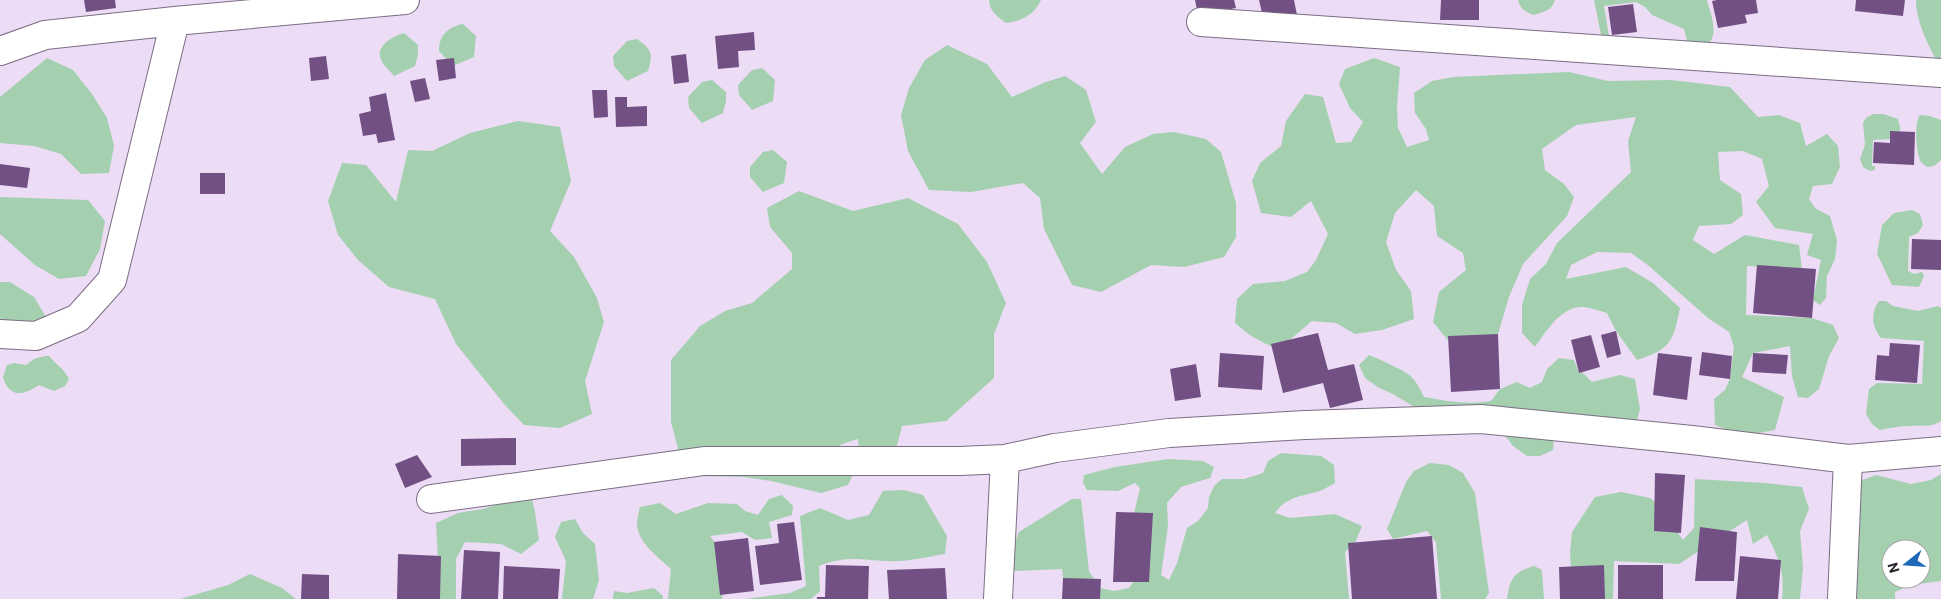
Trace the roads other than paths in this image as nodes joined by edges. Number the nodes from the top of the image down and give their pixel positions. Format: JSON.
{"nodes":[{"id":1,"x":405,"y":0,"type":"edge"},
{"id":2,"x":175,"y":21,"type":"junction"},
{"id":3,"x":1201,"y":22,"type":"dead end"},
{"id":4,"x":0,"y":50,"type":"edge"},
{"id":5,"x":1941,"y":73,"type":"edge"},
{"id":6,"x":0,"y":334,"type":"edge"},
{"id":7,"x":1941,"y":451,"type":"edge"},
{"id":8,"x":1005,"y":459,"type":"junction"},
{"id":9,"x":1848,"y":459,"type":"junction"},
{"id":10,"x":431,"y":498,"type":"dead end"},
{"id":11,"x":998,"y":599,"type":"edge"},
{"id":12,"x":1842,"y":599,"type":"edge"}],
"edges":[{"from":1,"to":2,"type":"street"},
{"from":2,"to":4,"type":"street"},
{"from":2,"to":6,"type":"street"},
{"from":3,"to":5,"type":"street"},
{"from":7,"to":9,"type":"street"},
{"from":8,"to":9,"type":"street"},
{"from":8,"to":10,"type":"street"},
{"from":8,"to":11,"type":"street"},
{"from":9,"to":12,"type":"street"}]}
